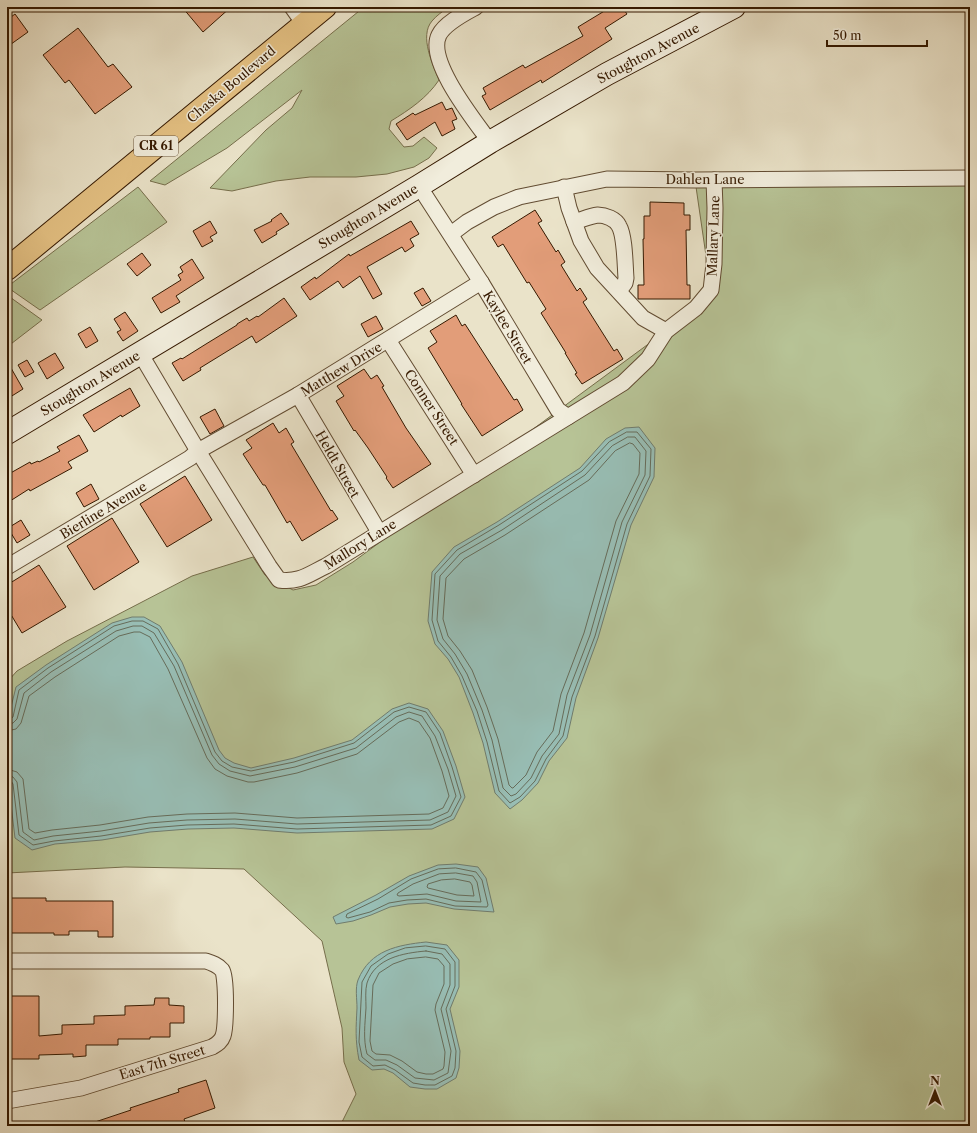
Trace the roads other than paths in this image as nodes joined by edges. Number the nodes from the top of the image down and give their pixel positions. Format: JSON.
{"nodes":[{"id":1,"x":325,"y":7,"type":"edge"},
{"id":2,"x":476,"y":7,"type":"edge"},
{"id":3,"x":724,"y":9,"type":"edge"},
{"id":4,"x":298,"y":15,"type":"edge"},
{"id":5,"x":490,"y":142,"type":"junction"},
{"id":6,"x":970,"y":178,"type":"edge"},
{"id":7,"x":714,"y":180,"type":"junction"},
{"id":8,"x":419,"y":186,"type":"junction"},
{"id":9,"x":564,"y":187,"type":"junction"},
{"id":10,"x":574,"y":222,"type":"junction"},
{"id":11,"x":451,"y":234,"type":"junction"},
{"id":12,"x":7,"y":269,"type":"edge"},
{"id":13,"x":481,"y":282,"type":"junction"},
{"id":14,"x":619,"y":290,"type":"junction"},
{"id":15,"x":666,"y":331,"type":"junction"},
{"id":16,"x":388,"y":340,"type":"junction"},
{"id":17,"x":140,"y":353,"type":"junction"},
{"id":18,"x":298,"y":395,"type":"junction"},
{"id":19,"x":568,"y":417,"type":"junction"},
{"id":20,"x":7,"y":433,"type":"edge"},
{"id":21,"x":198,"y":451,"type":"junction"},
{"id":22,"x":474,"y":475,"type":"junction"},
{"id":23,"x":379,"y":532,"type":"junction"},
{"id":24,"x":7,"y":567,"type":"edge"},
{"id":25,"x":7,"y":961,"type":"edge"},
{"id":26,"x":7,"y":1101,"type":"edge"}],
"edges":[{"from":1,"to":4,"type":"main road","name":"Chaska Boulevard","number":"CR 61"},
{"from":2,"to":5,"type":"street"},
{"from":3,"to":5,"type":"street","name":"Stoughton Avenue"},
{"from":4,"to":12,"type":"main road","name":"Chaska Boulevard","number":"CR 61"},
{"from":5,"to":8,"type":"street","name":"Stoughton Avenue"},
{"from":6,"to":7,"type":"street","name":"Dahlen Lane"},
{"from":7,"to":9,"type":"street","name":"Dahlen Lane"},
{"from":7,"to":15,"type":"street","name":"Mallary Lane"},
{"from":8,"to":11,"type":"street","name":"Kaylee Street"},
{"from":8,"to":17,"type":"street","name":"Stoughton Avenue"},
{"from":9,"to":10,"type":"street"},
{"from":9,"to":11,"type":"street","name":"Dahlen Lane"},
{"from":10,"to":14,"type":"street"},
{"from":10,"to":14,"type":"street"},
{"from":11,"to":13,"type":"street","name":"Kaylee Street"},
{"from":13,"to":16,"type":"street","name":"Matthew Drive"},
{"from":13,"to":19,"type":"street","name":"Kaylee Street"},
{"from":14,"to":15,"type":"street"},
{"from":15,"to":19,"type":"street","name":"Mallary Lane"},
{"from":16,"to":18,"type":"street","name":"Matthew Drive"},
{"from":16,"to":22,"type":"street","name":"Conner Street"},
{"from":17,"to":20,"type":"street","name":"Stoughton Avenue"},
{"from":17,"to":21,"type":"street","name":"Mallory Lane"},
{"from":18,"to":21,"type":"street","name":"Matthew Drive"},
{"from":18,"to":23,"type":"street","name":"Heldt Street"},
{"from":19,"to":22,"type":"street","name":"Mallory Lane"},
{"from":21,"to":23,"type":"street","name":"Mallory Lane"},
{"from":21,"to":24,"type":"street","name":"Bierline Avenue"},
{"from":22,"to":23,"type":"street","name":"Mallory Lane"},
{"from":25,"to":26,"type":"street","name":"East 7th Street"}]}
